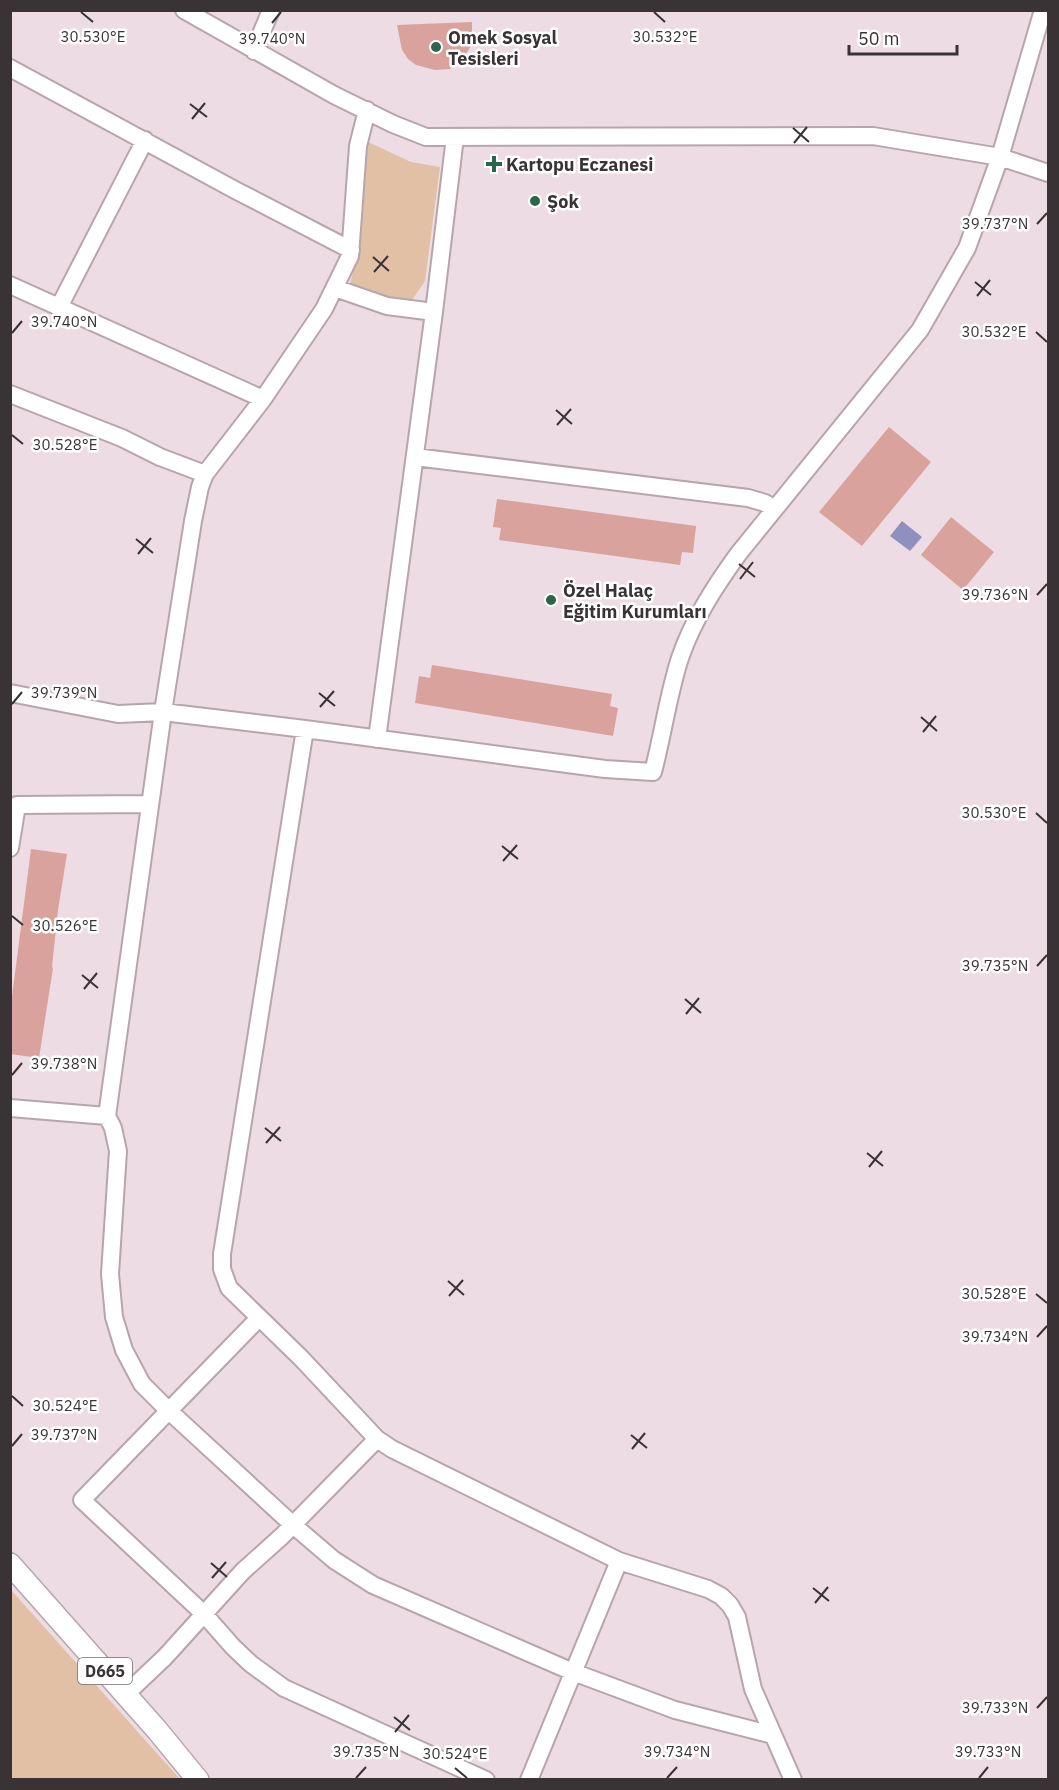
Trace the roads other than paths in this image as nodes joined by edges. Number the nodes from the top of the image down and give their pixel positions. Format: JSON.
{"nodes":[{"id":1,"x":184,"y":10,"type":"edge"},
{"id":2,"x":271,"y":10,"type":"edge"},
{"id":3,"x":1043,"y":10,"type":"edge"},
{"id":4,"x":254,"y":51,"type":"junction"},
{"id":5,"x":10,"y":68,"type":"edge"},
{"id":6,"x":367,"y":110,"type":"junction"},
{"id":7,"x":455,"y":138,"type":"junction"},
{"id":8,"x":145,"y":140,"type":"junction"},
{"id":9,"x":1000,"y":158,"type":"junction"},
{"id":10,"x":1048,"y":172,"type":"edge"},
{"id":11,"x":351,"y":250,"type":"junction"},
{"id":12,"x":10,"y":285,"type":"edge"},
{"id":13,"x":335,"y":288,"type":"junction"},
{"id":14,"x":58,"y":307,"type":"junction"},
{"id":15,"x":434,"y":312,"type":"junction"},
{"id":16,"x":10,"y":394,"type":"edge"},
{"id":17,"x":263,"y":399,"type":"junction"},
{"id":18,"x":415,"y":457,"type":"junction"},
{"id":19,"x":205,"y":474,"type":"junction"},
{"id":20,"x":774,"y":509,"type":"junction"},
{"id":21,"x":10,"y":693,"type":"edge"},
{"id":22,"x":163,"y":712,"type":"junction"},
{"id":23,"x":305,"y":729,"type":"junction"},
{"id":24,"x":377,"y":739,"type":"junction"},
{"id":25,"x":149,"y":804,"type":"junction"},
{"id":26,"x":10,"y":848,"type":"edge"},
{"id":27,"x":10,"y":1108,"type":"edge"},
{"id":28,"x":107,"y":1116,"type":"junction"},
{"id":29,"x":258,"y":1318,"type":"junction"},
{"id":30,"x":168,"y":1410,"type":"junction"},
{"id":31,"x":377,"y":1439,"type":"junction"},
{"id":32,"x":293,"y":1525,"type":"junction"},
{"id":33,"x":619,"y":1561,"type":"junction"},
{"id":34,"x":10,"y":1564,"type":"edge"},
{"id":35,"x":204,"y":1614,"type":"junction"},
{"id":36,"x":573,"y":1672,"type":"junction"},
{"id":37,"x":126,"y":1694,"type":"junction"},
{"id":38,"x":773,"y":1735,"type":"junction"},
{"id":39,"x":198,"y":1779,"type":"edge"},
{"id":40,"x":486,"y":1779,"type":"edge"},
{"id":41,"x":529,"y":1779,"type":"edge"},
{"id":42,"x":793,"y":1779,"type":"edge"}],
"edges":[{"from":1,"to":4,"type":"street"},
{"from":2,"to":4,"type":"street"},
{"from":3,"to":9,"type":"street"},
{"from":4,"to":6,"type":"street"},
{"from":5,"to":8,"type":"street"},
{"from":6,"to":7,"type":"street"},
{"from":6,"to":11,"type":"street"},
{"from":7,"to":9,"type":"street"},
{"from":7,"to":15,"type":"street"},
{"from":8,"to":11,"type":"street"},
{"from":8,"to":14,"type":"street"},
{"from":9,"to":10,"type":"street"},
{"from":9,"to":20,"type":"street"},
{"from":11,"to":13,"type":"street"},
{"from":12,"to":14,"type":"street"},
{"from":13,"to":15,"type":"street"},
{"from":13,"to":17,"type":"street"},
{"from":14,"to":17,"type":"street"},
{"from":15,"to":18,"type":"street"},
{"from":16,"to":19,"type":"street"},
{"from":17,"to":19,"type":"street"},
{"from":18,"to":20,"type":"street"},
{"from":18,"to":24,"type":"street"},
{"from":19,"to":22,"type":"street"},
{"from":20,"to":24,"type":"street"},
{"from":21,"to":22,"type":"street"},
{"from":22,"to":23,"type":"street"},
{"from":22,"to":25,"type":"street"},
{"from":23,"to":24,"type":"street"},
{"from":23,"to":29,"type":"street"},
{"from":25,"to":26,"type":"street"},
{"from":25,"to":28,"type":"street"},
{"from":27,"to":28,"type":"street"},
{"from":28,"to":30,"type":"street"},
{"from":29,"to":30,"type":"street"},
{"from":29,"to":31,"type":"street"},
{"from":30,"to":32,"type":"street"},
{"from":30,"to":35,"type":"street"},
{"from":31,"to":32,"type":"street"},
{"from":31,"to":33,"type":"street"},
{"from":32,"to":35,"type":"street"},
{"from":32,"to":36,"type":"street"},
{"from":33,"to":36,"type":"street"},
{"from":33,"to":38,"type":"street"},
{"from":34,"to":37,"type":"main road","number":"D665"},
{"from":35,"to":37,"type":"street"},
{"from":35,"to":40,"type":"street"},
{"from":36,"to":38,"type":"street"},
{"from":36,"to":41,"type":"street"},
{"from":37,"to":39,"type":"main road","number":"D665"},
{"from":38,"to":42,"type":"street"}]}
